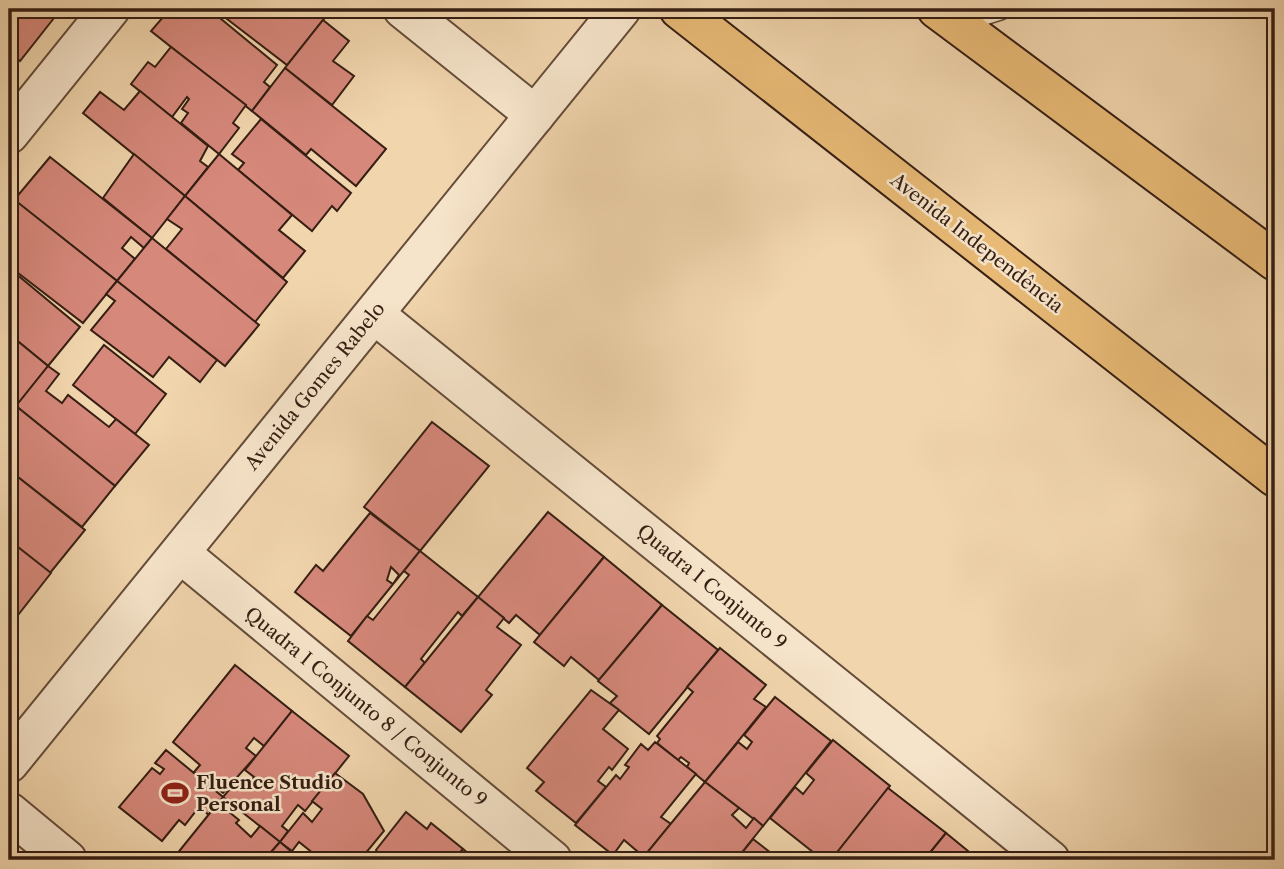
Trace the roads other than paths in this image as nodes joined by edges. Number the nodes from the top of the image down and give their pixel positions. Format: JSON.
{"nodes":[{"id":1,"x":110,"y":9,"type":"edge"},
{"id":2,"x":403,"y":9,"type":"edge"},
{"id":3,"x":621,"y":9,"type":"edge"},
{"id":4,"x":679,"y":9,"type":"edge"},
{"id":5,"x":1000,"y":9,"type":"edge"},
{"id":6,"x":946,"y":16,"type":"edge"},
{"id":7,"x":535,"y":115,"type":"junction"},
{"id":8,"x":9,"y":134,"type":"edge"},
{"id":9,"x":1275,"y":261,"type":"edge"},
{"id":10,"x":374,"y":314,"type":"junction"},
{"id":11,"x":1275,"y":477,"type":"edge"},
{"id":12,"x":180,"y":553,"type":"junction"},
{"id":13,"x":9,"y":763,"type":"edge"},
{"id":14,"x":9,"y":812,"type":"edge"},
{"id":15,"x":67,"y":860,"type":"edge"},
{"id":16,"x":552,"y":860,"type":"edge"},
{"id":17,"x":1050,"y":860,"type":"edge"}],
"edges":[{"from":1,"to":8,"type":"street"},
{"from":2,"to":7,"type":"street"},
{"from":3,"to":7,"type":"street","name":"Avenida Gomes Rabelo"},
{"from":4,"to":11,"type":"main road","name":"Avenida Independência"},
{"from":5,"to":6,"type":"lane"},
{"from":6,"to":9,"type":"main road"},
{"from":7,"to":10,"type":"street","name":"Avenida Gomes Rabelo"},
{"from":10,"to":12,"type":"street","name":"Avenida Gomes Rabelo"},
{"from":10,"to":17,"type":"street","name":"Quadra I Conjunto 9"},
{"from":12,"to":13,"type":"street","name":"Avenida Gomes Rabelo"},
{"from":12,"to":16,"type":"street","name":"Quadra I Conjunto 8 / Conjunto 9"},
{"from":14,"to":15,"type":"street"}]}
